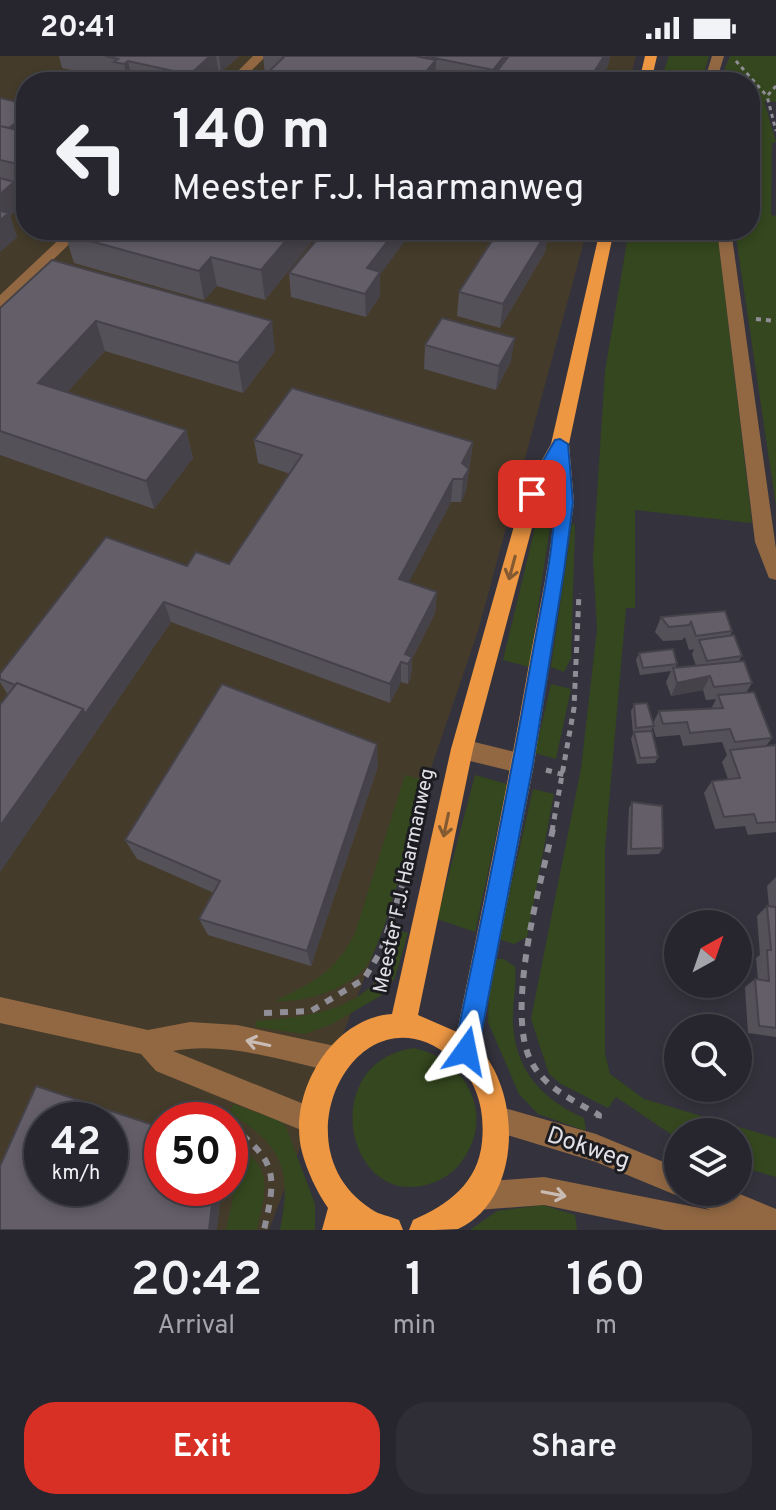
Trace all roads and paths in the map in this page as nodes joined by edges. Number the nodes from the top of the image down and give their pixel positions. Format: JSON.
{"nodes":[{"id":1,"x":260,"y":56,"type":"edge"},
{"id":2,"x":732,"y":56,"type":"edge"},
{"id":3,"x":243,"y":72,"type":"edge"},
{"id":4,"x":745,"y":72,"type":"edge"},
{"id":5,"x":776,"y":86,"type":"edge"},
{"id":6,"x":760,"y":89,"type":"edge"},
{"id":7,"x":768,"y":99,"type":"junction"},
{"id":8,"x":776,"y":103,"type":"edge"},
{"id":9,"x":776,"y":131,"type":"edge"},
{"id":10,"x":66,"y":240,"type":"edge"},
{"id":11,"x":605,"y":240,"type":"edge"},
{"id":12,"x":725,"y":240,"type":"edge"},
{"id":13,"x":0,"y":303,"type":"edge"},
{"id":14,"x":764,"y":319,"type":"dead end"},
{"id":15,"x":776,"y":321,"type":"edge"},
{"id":16,"x":560,"y":444,"type":"junction"},
{"id":17,"x":776,"y":573,"type":"edge"},
{"id":18,"x":579,"y":590,"type":"dead end"},
{"id":19,"x":462,"y":749,"type":"junction"},
{"id":20,"x":523,"y":764,"type":"junction"},
{"id":21,"x":405,"y":874,"type":"dead end"},
{"id":22,"x":0,"y":1010,"type":"edge"},
{"id":23,"x":403,"y":1024,"type":"junction"},
{"id":24,"x":237,"y":1038,"type":"junction"},
{"id":25,"x":148,"y":1043,"type":"junction"},
{"id":26,"x":466,"y":1051,"type":"junction"},
{"id":27,"x":335,"y":1059,"type":"junction"},
{"id":28,"x":497,"y":1119,"type":"junction"},
{"id":29,"x":311,"y":1121,"type":"junction"},
{"id":30,"x":248,"y":1139,"type":"edge"},
{"id":31,"x":596,"y":1148,"type":"junction"},
{"id":32,"x":664,"y":1176,"type":"edge"},
{"id":33,"x":477,"y":1196,"type":"junction"},
{"id":34,"x":734,"y":1206,"type":"edge"},
{"id":35,"x":340,"y":1218,"type":"edge"},
{"id":36,"x":776,"y":1224,"type":"edge"},
{"id":37,"x":264,"y":1230,"type":"edge"},
{"id":38,"x":389,"y":1230,"type":"edge"},
{"id":39,"x":423,"y":1230,"type":"edge"}],
"edges":[{"from":1,"to":3,"type":"street"},
{"from":2,"to":4,"type":"path"},
{"from":5,"to":7,"type":"path"},
{"from":6,"to":7,"type":"path"},
{"from":7,"to":8,"type":"path"},
{"from":7,"to":9,"type":"path"},
{"from":10,"to":13,"type":"street"},
{"from":11,"to":16,"type":"main road","name":"Meester F.J. Haarmanweg"},
{"from":12,"to":17,"type":"street"},
{"from":14,"to":15,"type":"path"},
{"from":16,"to":19,"type":"main road","name":"Meester F.J. Haarmanweg","one_way":true},
{"from":16,"to":20,"type":"main road","name":"Meester F.J. Haarmanweg"},
{"from":18,"to":31,"type":"path"},
{"from":19,"to":20,"type":"street"},
{"from":19,"to":23,"type":"main road","name":"Meester F.J. Haarmanweg","one_way":true},
{"from":20,"to":26,"type":"main road","name":"Meester F.J. Haarmanweg"},
{"from":21,"to":24,"type":"path","name":"Meester F.J. Haarmanweg"},
{"from":22,"to":25,"type":"street"},
{"from":23,"to":26,"type":"main road"},
{"from":23,"to":27,"type":"main road"},
{"from":24,"to":25,"type":"street"},
{"from":27,"to":24,"type":"street","one_way":true},
{"from":25,"to":29,"type":"street"},
{"from":26,"to":28,"type":"main road"},
{"from":27,"to":29,"type":"main road"},
{"from":28,"to":31,"type":"street","name":"Dokweg"},
{"from":28,"to":33,"type":"main road"},
{"from":29,"to":35,"type":"main road"},
{"from":30,"to":37,"type":"path"},
{"from":31,"to":32,"type":"street","name":"Dokweg"},
{"from":33,"to":36,"type":"street","one_way":true},
{"from":33,"to":39,"type":"main road"},
{"from":34,"to":36,"type":"street"},
{"from":35,"to":38,"type":"main road"}]}
